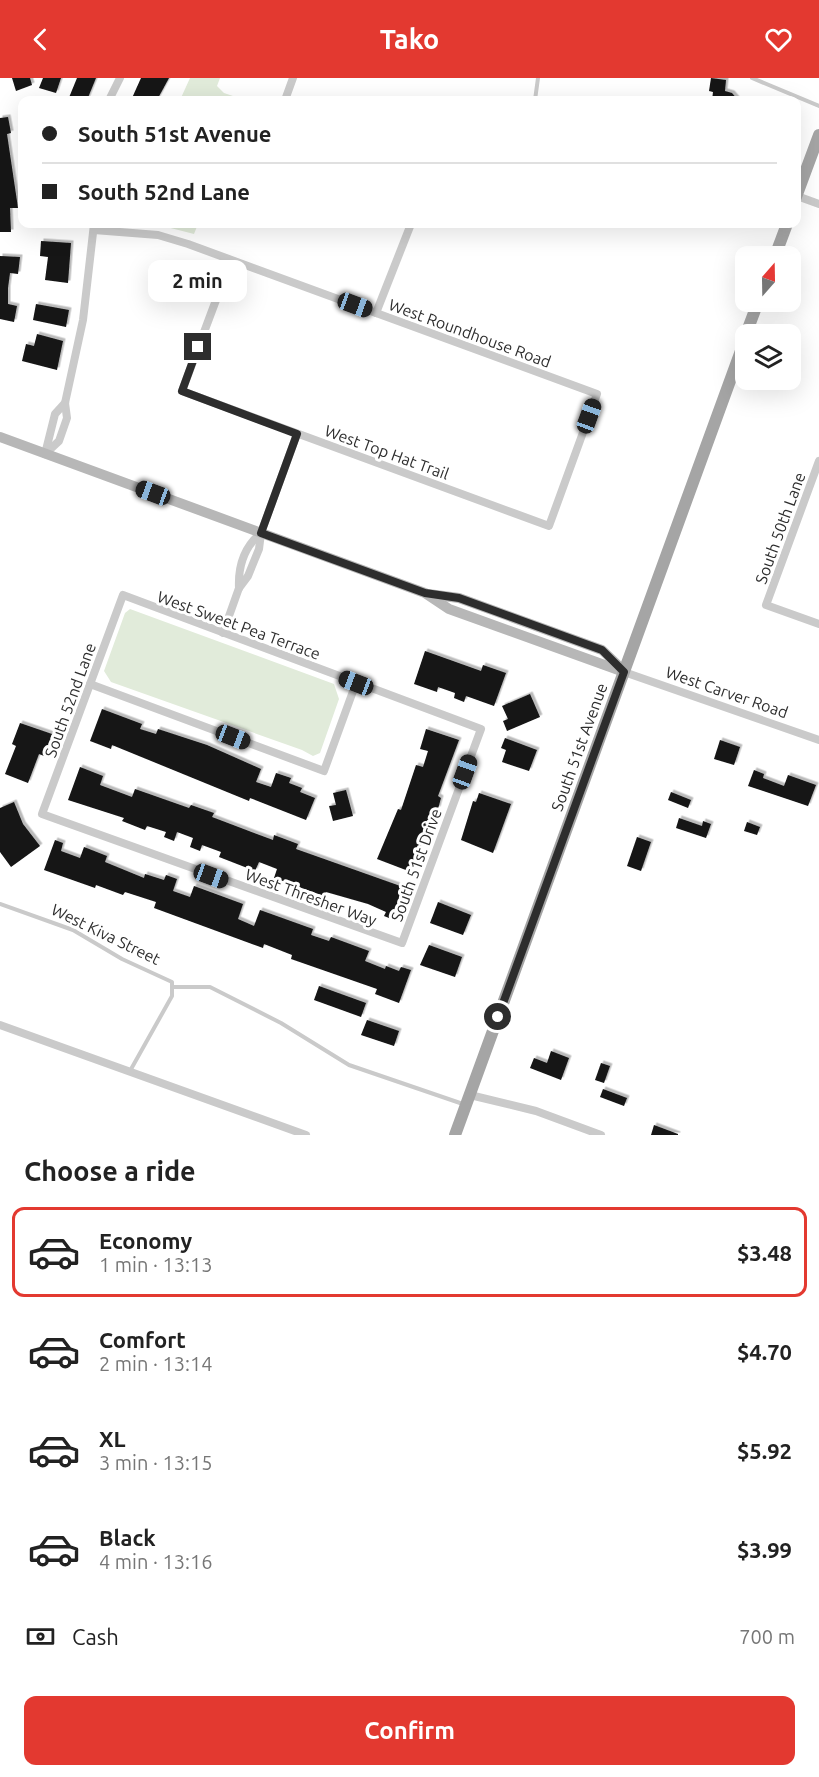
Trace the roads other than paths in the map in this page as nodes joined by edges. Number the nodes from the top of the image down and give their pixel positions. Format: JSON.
{"nodes":[{"id":1,"x":120,"y":78,"type":"edge"},
{"id":2,"x":293,"y":78,"type":"edge"},
{"id":3,"x":538,"y":78,"type":"edge"},
{"id":4,"x":752,"y":78,"type":"edge"},
{"id":5,"x":111,"y":96,"type":"edge"},
{"id":6,"x":286,"y":96,"type":"edge"},
{"id":7,"x":536,"y":96,"type":"edge"},
{"id":8,"x":795,"y":96,"type":"edge"},
{"id":9,"x":801,"y":98,"type":"edge"},
{"id":10,"x":819,"y":106,"type":"edge"},
{"id":11,"x":819,"y":135,"type":"edge"},
{"id":12,"x":801,"y":185,"type":"edge"},
{"id":13,"x":801,"y":197,"type":"edge"},
{"id":14,"x":819,"y":204,"type":"edge"},
{"id":15,"x":94,"y":228,"type":"edge"},
{"id":16,"x":102,"y":228,"type":"edge"},
{"id":17,"x":409,"y":228,"type":"edge"},
{"id":18,"x":786,"y":228,"type":"edge"},
{"id":19,"x":779,"y":246,"type":"edge"},
{"id":20,"x":231,"y":260,"type":"junction"},
{"id":21,"x":376,"y":313,"type":"junction"},
{"id":22,"x":735,"y":366,"type":"edge"},
{"id":23,"x":64,"y":403,"type":"junction"},
{"id":24,"x":297,"y":434,"type":"junction"},
{"id":25,"x":0,"y":437,"type":"edge"},
{"id":26,"x":45,"y":454,"type":"junction"},
{"id":27,"x":819,"y":461,"type":"edge"},
{"id":28,"x":816,"y":481,"type":"edge"},
{"id":29,"x":549,"y":526,"type":"joint"},
{"id":30,"x":261,"y":533,"type":"junction"},
{"id":31,"x":123,"y":596,"type":"joint"},
{"id":32,"x":819,"y":624,"type":"edge"},
{"id":33,"x":223,"y":633,"type":"junction"},
{"id":34,"x":624,"y":672,"type":"junction"},
{"id":35,"x":356,"y":683,"type":"junction"},
{"id":36,"x":90,"y":684,"type":"junction"},
{"id":37,"x":481,"y":729,"type":"joint"},
{"id":38,"x":819,"y":740,"type":"edge"},
{"id":39,"x":42,"y":814,"type":"joint"},
{"id":40,"x":0,"y":904,"type":"edge"},
{"id":41,"x":402,"y":943,"type":"joint"},
{"id":42,"x":173,"y":987,"type":"junction"},
{"id":43,"x":0,"y":1025,"type":"edge"},
{"id":44,"x":130,"y":1072,"type":"junction"},
{"id":45,"x":468,"y":1100,"type":"junction"},
{"id":46,"x":306,"y":1135,"type":"edge"},
{"id":47,"x":455,"y":1135,"type":"edge"},
{"id":48,"x":601,"y":1135,"type":"edge"}],
"edges":[{"from":1,"to":5,"type":"street"},
{"from":2,"to":6,"type":"street"},
{"from":3,"to":7,"type":"lane"},
{"from":4,"to":8,"type":"lane"},
{"from":9,"to":10,"type":"lane"},
{"from":11,"to":12,"type":"main road"},
{"from":13,"to":14,"type":"street"},
{"from":15,"to":23,"type":"street"},
{"from":16,"to":20,"type":"street","name":"West Roundhouse Road"},
{"from":17,"to":21,"type":"street"},
{"from":18,"to":19,"type":"main road"},
{"from":20,"to":21,"type":"street","name":"West Roundhouse Road"},
{"from":20,"to":24,"type":"street","name":"West Top Hat Trail"},
{"from":21,"to":29,"type":"street","name":"West Roundhouse Road"},
{"from":22,"to":34,"type":"main road","name":"South 51st Avenue"},
{"from":23,"to":26,"type":"street"},
{"from":23,"to":26,"type":"street"},
{"from":24,"to":29,"type":"street","name":"West Top Hat Trail"},
{"from":24,"to":30,"type":"street"},
{"from":25,"to":26,"type":"street","name":"West Carver Road"},
{"from":26,"to":30,"type":"street","name":"West Carver Road"},
{"from":27,"to":28,"type":"street","name":"South 50th Lane"},
{"from":28,"to":32,"type":"street","name":"South 50th Lane"},
{"from":30,"to":33,"type":"street"},
{"from":30,"to":34,"type":"street","name":"West Carver Road"},
{"from":31,"to":33,"type":"street","name":"West Sweet Pea Terrace"},
{"from":31,"to":36,"type":"street","name":"South 52nd Lane"},
{"from":33,"to":35,"type":"street","name":"West Sweet Pea Terrace"},
{"from":34,"to":38,"type":"street","name":"West Carver Road"},
{"from":34,"to":45,"type":"main road","name":"South 51st Avenue"},
{"from":35,"to":36,"type":"street"},
{"from":35,"to":37,"type":"street","name":"West Sweet Pea Terrace"},
{"from":36,"to":39,"type":"street","name":"South 52nd Lane"},
{"from":37,"to":41,"type":"street","name":"South 51st Drive"},
{"from":39,"to":41,"type":"street","name":"West Thresher Way"},
{"from":40,"to":42,"type":"lane","name":"West Kiva Street"},
{"from":42,"to":44,"type":"lane"},
{"from":42,"to":45,"type":"lane"},
{"from":43,"to":44,"type":"street"},
{"from":44,"to":46,"type":"street"},
{"from":45,"to":47,"type":"main road","name":"South 51st Avenue"},
{"from":45,"to":48,"type":"street"}]}
